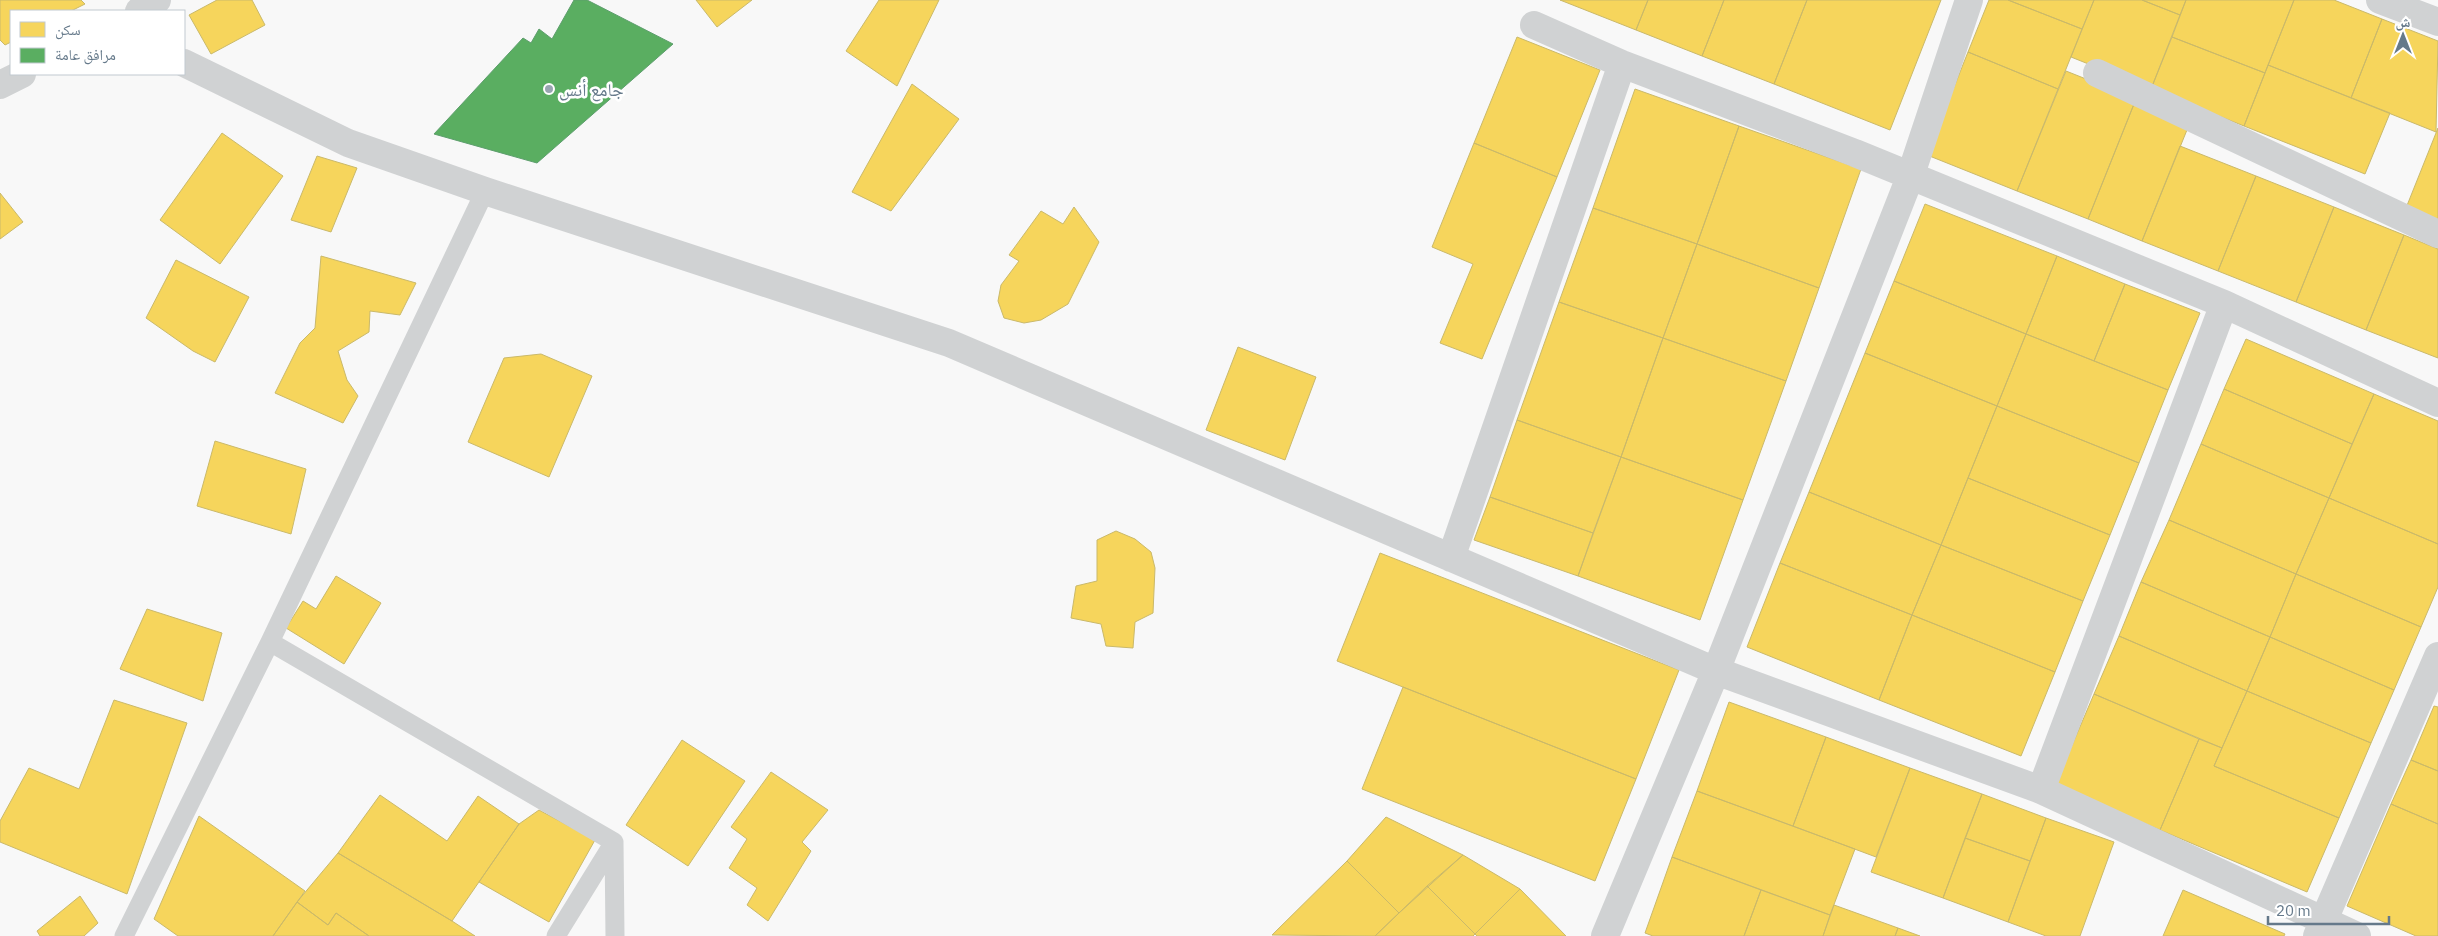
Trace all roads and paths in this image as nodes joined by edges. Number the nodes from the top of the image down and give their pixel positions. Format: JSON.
{"nodes":[{"id":1,"x":157,"y":0,"type":"edge"},
{"id":2,"x":1968,"y":0,"type":"edge"},
{"id":3,"x":2380,"y":0,"type":"edge"},
{"id":4,"x":141,"y":10,"type":"edge"},
{"id":5,"x":2438,"y":22,"type":"edge"},
{"id":6,"x":1534,"y":25,"type":"dead end"},
{"id":7,"x":185,"y":63,"type":"edge"},
{"id":8,"x":1622,"y":64,"type":"junction"},
{"id":9,"x":2097,"y":73,"type":"dead end"},
{"id":10,"x":20,"y":75,"type":"edge"},
{"id":11,"x":0,"y":85,"type":"edge"},
{"id":12,"x":1910,"y":177,"type":"junction"},
{"id":13,"x":485,"y":191,"type":"junction"},
{"id":14,"x":2438,"y":234,"type":"edge"},
{"id":15,"x":2224,"y":304,"type":"junction"},
{"id":16,"x":2438,"y":403,"type":"edge"},
{"id":17,"x":1451,"y":558,"type":"junction"},
{"id":18,"x":270,"y":642,"type":"junction"},
{"id":19,"x":2438,"y":656,"type":"edge"},
{"id":20,"x":1716,"y":671,"type":"junction"},
{"id":21,"x":2041,"y":790,"type":"junction"},
{"id":22,"x":614,"y":842,"type":"junction"},
{"id":23,"x":2320,"y":928,"type":"edge"},
{"id":24,"x":124,"y":936,"type":"edge"},
{"id":25,"x":556,"y":936,"type":"edge"},
{"id":26,"x":615,"y":936,"type":"edge"},
{"id":27,"x":1605,"y":936,"type":"edge"},
{"id":28,"x":2357,"y":936,"type":"edge"}],
"edges":[{"from":1,"to":4,"type":"street"},
{"from":2,"to":12,"type":"street"},
{"from":3,"to":5,"type":"street"},
{"from":6,"to":8,"type":"street"},
{"from":7,"to":13,"type":"street"},
{"from":8,"to":12,"type":"street"},
{"from":8,"to":17,"type":"street"},
{"from":9,"to":14,"type":"street"},
{"from":10,"to":11,"type":"street"},
{"from":12,"to":15,"type":"street"},
{"from":12,"to":20,"type":"street"},
{"from":13,"to":17,"type":"street"},
{"from":13,"to":18,"type":"lane"},
{"from":15,"to":16,"type":"street"},
{"from":15,"to":21,"type":"street"},
{"from":17,"to":20,"type":"street"},
{"from":18,"to":22,"type":"lane"},
{"from":18,"to":24,"type":"lane"},
{"from":19,"to":23,"type":"street"},
{"from":20,"to":21,"type":"street"},
{"from":20,"to":27,"type":"street"},
{"from":21,"to":23,"type":"street"},
{"from":22,"to":25,"type":"lane"},
{"from":22,"to":26,"type":"lane"},
{"from":23,"to":28,"type":"street"}]}
